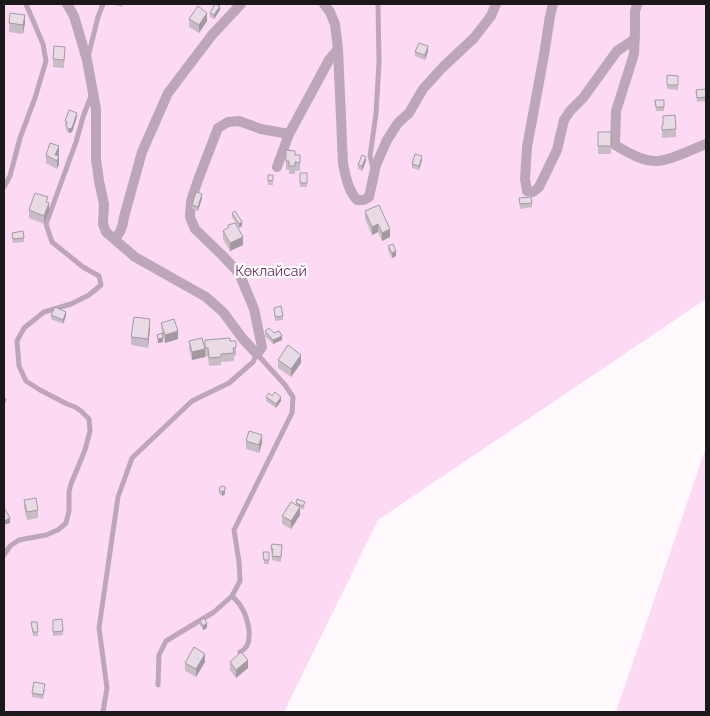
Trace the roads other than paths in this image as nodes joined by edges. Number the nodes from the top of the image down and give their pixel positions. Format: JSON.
{"nodes":[{"id":1,"x":26,"y":4,"type":"edge"},
{"id":2,"x":66,"y":4,"type":"edge"},
{"id":3,"x":103,"y":4,"type":"edge"},
{"id":4,"x":241,"y":4,"type":"edge"},
{"id":5,"x":324,"y":4,"type":"edge"},
{"id":6,"x":378,"y":4,"type":"edge"},
{"id":7,"x":496,"y":4,"type":"edge"},
{"id":8,"x":553,"y":4,"type":"edge"},
{"id":9,"x":636,"y":4,"type":"edge"},
{"id":10,"x":635,"y":39,"type":"junction"},
{"id":11,"x":338,"y":49,"type":"junction"},
{"id":12,"x":87,"y":60,"type":"junction"},
{"id":13,"x":93,"y":90,"type":"junction"},
{"id":14,"x":289,"y":134,"type":"junction"},
{"id":15,"x":706,"y":144,"type":"edge"},
{"id":16,"x":277,"y":167,"type":"dead end"},
{"id":17,"x":374,"y":173,"type":"junction"},
{"id":18,"x":4,"y":187,"type":"edge"},
{"id":19,"x":114,"y":239,"type":"junction"},
{"id":20,"x":257,"y":354,"type":"junction"},
{"id":21,"x":4,"y":555,"type":"edge"},
{"id":22,"x":232,"y":596,"type":"junction"},
{"id":23,"x":240,"y":652,"type":"edge"},
{"id":24,"x":158,"y":684,"type":"dead end"},
{"id":25,"x":103,"y":712,"type":"edge"}],
"edges":[{"from":1,"to":18,"type":"lane"},
{"from":2,"to":12,"type":"street"},
{"from":3,"to":12,"type":"lane"},
{"from":4,"to":19,"type":"street"},
{"from":5,"to":11,"type":"street"},
{"from":6,"to":17,"type":"lane"},
{"from":7,"to":17,"type":"street"},
{"from":8,"to":10,"type":"street"},
{"from":9,"to":10,"type":"street"},
{"from":10,"to":15,"type":"street"},
{"from":11,"to":14,"type":"street"},
{"from":11,"to":17,"type":"street"},
{"from":12,"to":13,"type":"street"},
{"from":13,"to":19,"type":"street"},
{"from":13,"to":21,"type":"lane"},
{"from":14,"to":16,"type":"street"},
{"from":14,"to":20,"type":"street"},
{"from":19,"to":20,"type":"street"},
{"from":20,"to":22,"type":"lane"},
{"from":20,"to":25,"type":"lane"},
{"from":22,"to":23,"type":"lane"},
{"from":22,"to":24,"type":"lane"}]}
